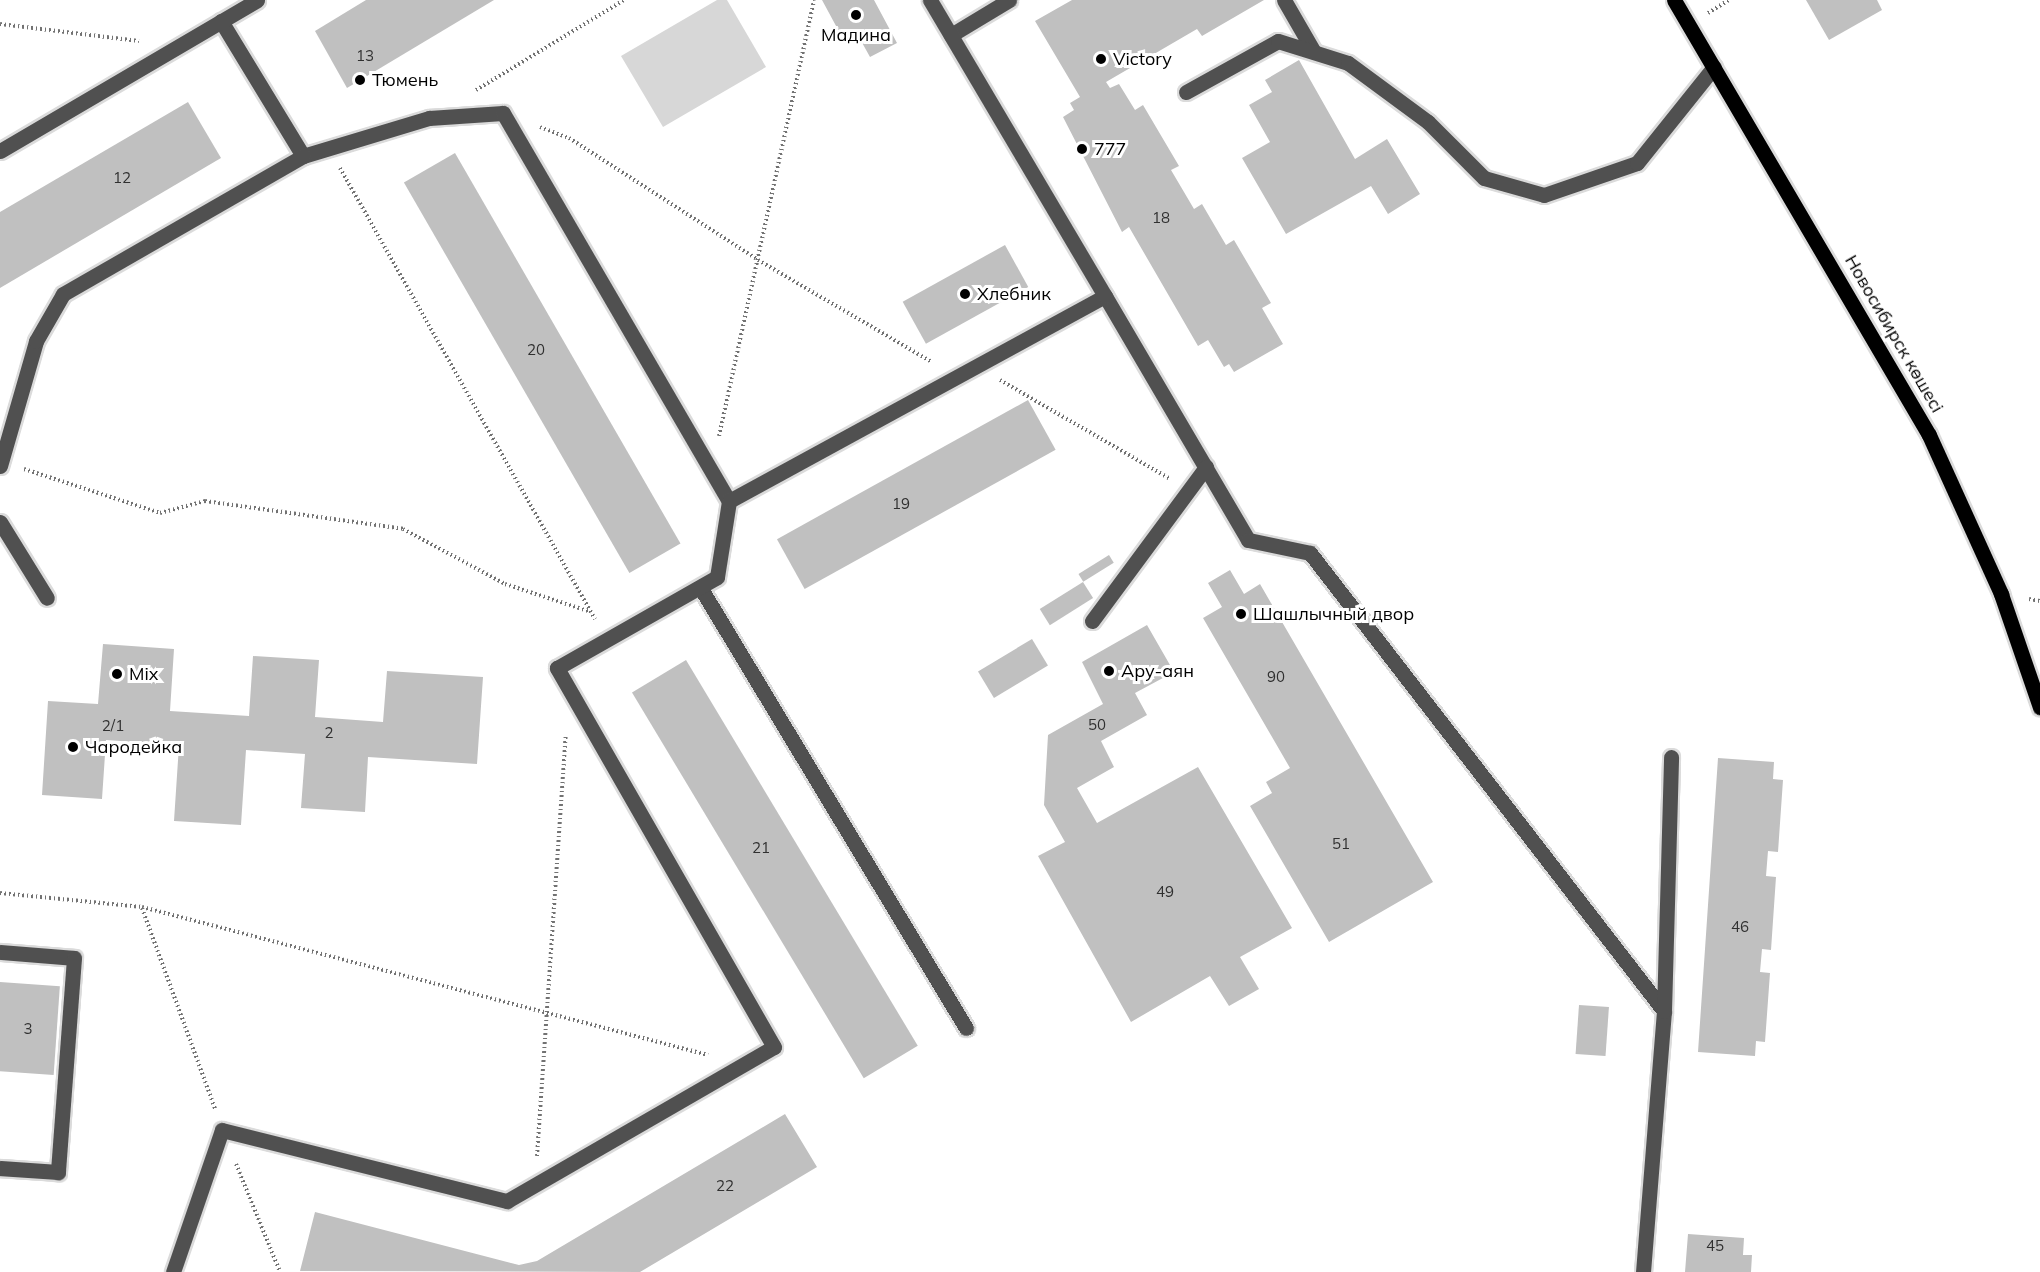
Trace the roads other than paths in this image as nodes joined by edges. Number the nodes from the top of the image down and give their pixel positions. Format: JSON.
{"nodes":[{"id":1,"x":258,"y":0,"type":"edge"},
{"id":2,"x":930,"y":0,"type":"edge"},
{"id":3,"x":1009,"y":0,"type":"edge"},
{"id":4,"x":1284,"y":0,"type":"edge"},
{"id":5,"x":1674,"y":0,"type":"edge"},
{"id":6,"x":221,"y":21,"type":"junction"},
{"id":7,"x":951,"y":35,"type":"junction"},
{"id":8,"x":1314,"y":52,"type":"junction"},
{"id":9,"x":1714,"y":67,"type":"junction"},
{"id":10,"x":1186,"y":92,"type":"dead end"},
{"id":11,"x":0,"y":151,"type":"edge"},
{"id":12,"x":303,"y":156,"type":"junction"},
{"id":13,"x":1105,"y":296,"type":"junction"},
{"id":14,"x":0,"y":464,"type":"edge"},
{"id":15,"x":1206,"y":467,"type":"junction"},
{"id":16,"x":729,"y":501,"type":"junction"},
{"id":17,"x":0,"y":522,"type":"edge"},
{"id":18,"x":700,"y":587,"type":"junction"},
{"id":19,"x":47,"y":598,"type":"dead end"},
{"id":20,"x":1092,"y":621,"type":"dead end"},
{"id":21,"x":2040,"y":707,"type":"edge"},
{"id":22,"x":1671,"y":757,"type":"dead end"},
{"id":23,"x":0,"y":952,"type":"edge"},
{"id":24,"x":1664,"y":1011,"type":"junction"},
{"id":25,"x":966,"y":1028,"type":"dead end"},
{"id":26,"x":0,"y":1168,"type":"edge"},
{"id":27,"x":173,"y":1272,"type":"edge"},
{"id":28,"x":1643,"y":1272,"type":"edge"}],
"edges":[{"from":1,"to":6,"type":"street"},
{"from":2,"to":7,"type":"street"},
{"from":3,"to":7,"type":"street"},
{"from":4,"to":8,"type":"street"},
{"from":5,"to":9,"type":"main road","name":"Новосибирск көшесі"},
{"from":6,"to":11,"type":"street"},
{"from":6,"to":12,"type":"street"},
{"from":7,"to":13,"type":"street"},
{"from":8,"to":9,"type":"street"},
{"from":8,"to":10,"type":"street"},
{"from":9,"to":21,"type":"main road","name":"Новосибирск көшесі"},
{"from":12,"to":14,"type":"street"},
{"from":12,"to":16,"type":"street"},
{"from":13,"to":15,"type":"street"},
{"from":13,"to":16,"type":"street"},
{"from":15,"to":20,"type":"street"},
{"from":15,"to":24,"type":"street"},
{"from":16,"to":18,"type":"street"},
{"from":17,"to":19,"type":"street"},
{"from":18,"to":25,"type":"street"},
{"from":18,"to":27,"type":"street"},
{"from":22,"to":24,"type":"street"},
{"from":23,"to":26,"type":"street"},
{"from":24,"to":28,"type":"street"}]}
